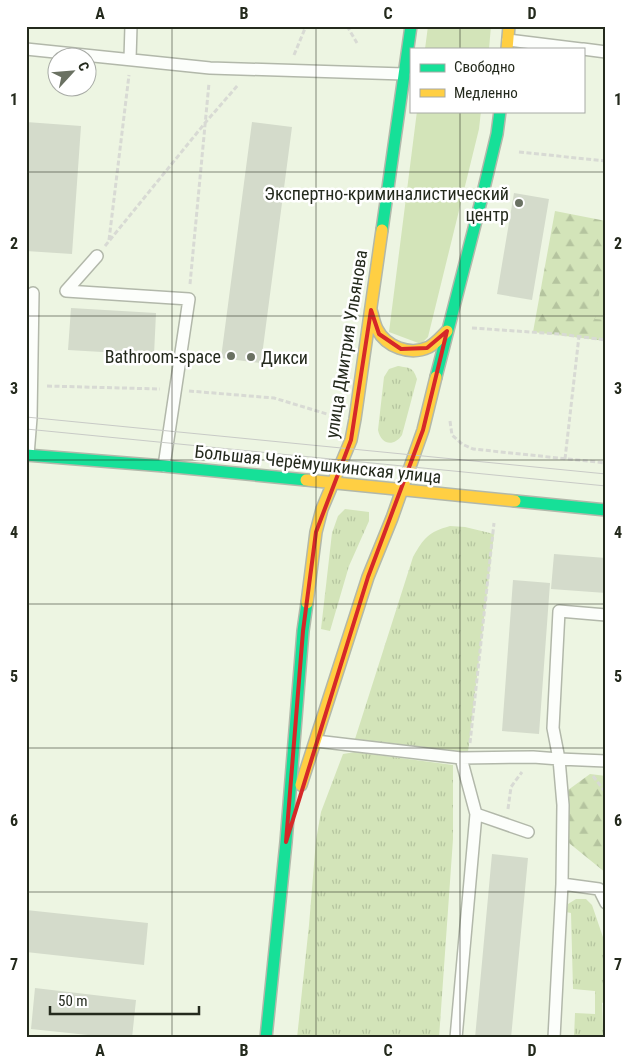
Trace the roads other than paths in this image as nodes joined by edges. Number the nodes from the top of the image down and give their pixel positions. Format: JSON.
{"nodes":[{"id":1,"x":131,"y":26,"type":"edge"},
{"id":2,"x":410,"y":26,"type":"edge"},
{"id":3,"x":509,"y":26,"type":"edge"},
{"id":4,"x":507,"y":45,"type":"edge"},
{"id":5,"x":563,"y":48,"type":"edge"},
{"id":6,"x":26,"y":49,"type":"edge"},
{"id":7,"x":584,"y":49,"type":"edge"},
{"id":8,"x":606,"y":52,"type":"edge"},
{"id":9,"x":130,"y":59,"type":"junction"},
{"id":10,"x":404,"y":74,"type":"junction"},
{"id":11,"x":500,"y":112,"type":"edge"},
{"id":12,"x":97,"y":256,"type":"road end"},
{"id":13,"x":33,"y":292,"type":"dead end"},
{"id":14,"x":371,"y":310,"type":"junction"},
{"id":15,"x":447,"y":331,"type":"junction"},
{"id":16,"x":374,"y":367,"type":"dead end"},
{"id":17,"x":424,"y":372,"type":"dead end"},
{"id":18,"x":362,"y":378,"type":"junction"},
{"id":19,"x":435,"y":384,"type":"junction"},
{"id":20,"x":27,"y":455,"type":"edge"},
{"id":21,"x":164,"y":466,"type":"junction"},
{"id":22,"x":333,"y":483,"type":"junction"},
{"id":23,"x":402,"y":490,"type":"junction"},
{"id":24,"x":606,"y":510,"type":"edge"},
{"id":25,"x":606,"y":615,"type":"edge"},
{"id":26,"x":316,"y":741,"type":"junction"},
{"id":27,"x":465,"y":758,"type":"junction"},
{"id":28,"x":559,"y":759,"type":"junction"},
{"id":29,"x":606,"y":761,"type":"edge"},
{"id":30,"x":476,"y":814,"type":"junction"},
{"id":31,"x":528,"y":832,"type":"dead end"},
{"id":32,"x":286,"y":842,"type":"junction"},
{"id":33,"x":562,"y":884,"type":"junction"},
{"id":34,"x":602,"y":888,"type":"edge"},
{"id":35,"x":606,"y":903,"type":"edge"},
{"id":36,"x":266,"y":1038,"type":"edge"},
{"id":37,"x":456,"y":1038,"type":"edge"},
{"id":38,"x":554,"y":1038,"type":"edge"}],
"edges":[{"from":1,"to":9,"type":"lane"},
{"from":2,"to":10,"type":"main road","name":"улица Дмитрия Ульянова"},
{"from":3,"to":4,"type":"main road"},
{"from":4,"to":5,"type":"lane"},
{"from":6,"to":9,"type":"lane"},
{"from":7,"to":8,"type":"lane"},
{"from":9,"to":10,"type":"lane"},
{"from":10,"to":14,"type":"main road","name":"улица Дмитрия Ульянова"},
{"from":11,"to":15,"type":"main road","name":"улица Дмитрия Ульянова"},
{"from":12,"to":21,"type":"lane"},
{"from":13,"to":20,"type":"lane"},
{"from":14,"to":15,"type":"main road"},
{"from":14,"to":18,"type":"main road","name":"улица Дмитрия Ульянова"},
{"from":15,"to":19,"type":"main road","name":"улица Дмитрия Ульянова"},
{"from":16,"to":18,"type":"main road"},
{"from":17,"to":19,"type":"main road"},
{"from":18,"to":22,"type":"main road","name":"улица Дмитрия Ульянова"},
{"from":19,"to":23,"type":"main road","name":"улица Дмитрия Ульянова"},
{"from":20,"to":21,"type":"main road","name":"Большая Черёмушкинская улица"},
{"from":21,"to":22,"type":"main road","name":"Большая Черёмушкинская улица"},
{"from":22,"to":23,"type":"main road","name":"Большая Черёмушкинская улица"},
{"from":22,"to":32,"type":"main road","name":"улица Дмитрия Ульянова"},
{"from":23,"to":24,"type":"main road","name":"Большая Черёмушкинская улица"},
{"from":23,"to":26,"type":"main road","name":"улица Дмитрия Ульянова"},
{"from":25,"to":28,"type":"lane"},
{"from":26,"to":27,"type":"lane"},
{"from":26,"to":32,"type":"main road","name":"улица Дмитрия Ульянова"},
{"from":27,"to":28,"type":"lane"},
{"from":27,"to":30,"type":"lane"},
{"from":28,"to":29,"type":"lane"},
{"from":28,"to":33,"type":"lane"},
{"from":30,"to":31,"type":"lane"},
{"from":30,"to":37,"type":"lane"},
{"from":32,"to":36,"type":"main road","name":"улица Дмитрия Ульянова"},
{"from":33,"to":34,"type":"lane"},
{"from":33,"to":38,"type":"lane"},
{"from":34,"to":35,"type":"lane"}]}
